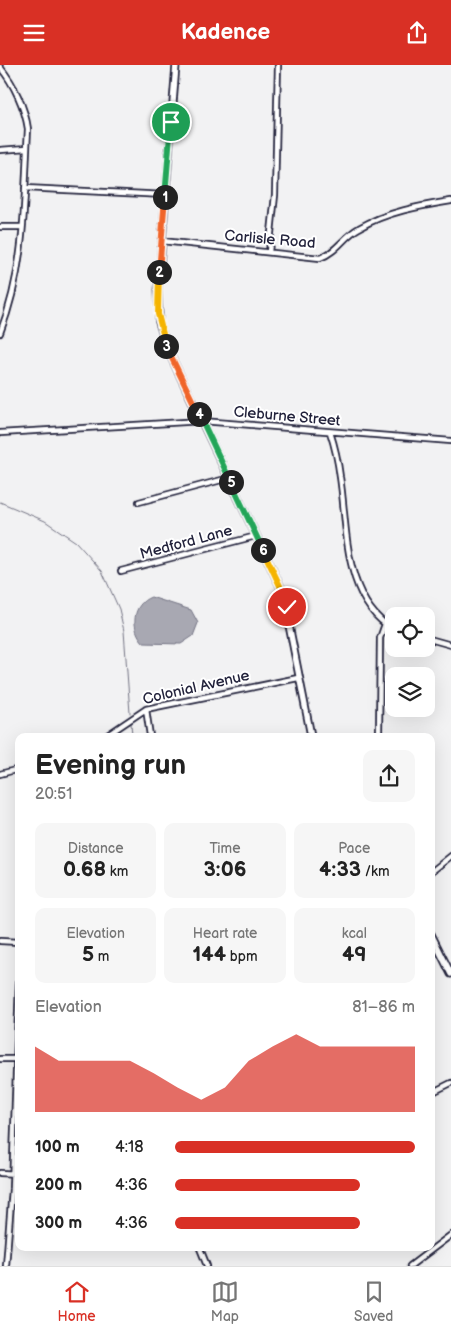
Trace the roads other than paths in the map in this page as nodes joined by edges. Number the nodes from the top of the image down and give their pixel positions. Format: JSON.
{"nodes":[{"id":1,"x":176,"y":65,"type":"edge"},
{"id":2,"x":278,"y":65,"type":"edge"},
{"id":3,"x":0,"y":67,"type":"edge"},
{"id":4,"x":27,"y":147,"type":"junction"},
{"id":5,"x":0,"y":150,"type":"edge"},
{"id":6,"x":25,"y":188,"type":"junction"},
{"id":7,"x":165,"y":195,"type":"junction"},
{"id":8,"x":451,"y":201,"type":"edge"},
{"id":9,"x":0,"y":227,"type":"edge"},
{"id":10,"x":22,"y":227,"type":"junction"},
{"id":11,"x":162,"y":241,"type":"junction"},
{"id":12,"x":269,"y":252,"type":"junction"},
{"id":13,"x":0,"y":333,"type":"edge"},
{"id":14,"x":202,"y":421,"type":"junction"},
{"id":15,"x":330,"y":432,"type":"junction"},
{"id":16,"x":0,"y":433,"type":"edge"},
{"id":17,"x":451,"y":441,"type":"edge"},
{"id":18,"x":229,"y":478,"type":"junction"},
{"id":19,"x":139,"y":501,"type":"dead end"},
{"id":20,"x":256,"y":536,"type":"junction"},
{"id":21,"x":122,"y":571,"type":"dead end"},
{"id":22,"x":385,"y":624,"type":"joint"},
{"id":23,"x":435,"y":641,"type":"edge"},
{"id":24,"x":451,"y":645,"type":"edge"},
{"id":25,"x":298,"y":678,"type":"junction"},
{"id":26,"x":146,"y":709,"type":"junction"},
{"id":27,"x":110,"y":733,"type":"edge"},
{"id":28,"x":150,"y":733,"type":"edge"},
{"id":29,"x":310,"y":733,"type":"edge"},
{"id":30,"x":379,"y":733,"type":"edge"},
{"id":31,"x":15,"y":770,"type":"edge"},
{"id":32,"x":0,"y":774,"type":"edge"},
{"id":33,"x":451,"y":856,"type":"edge"},
{"id":34,"x":435,"y":869,"type":"edge"},
{"id":35,"x":0,"y":941,"type":"edge"},
{"id":36,"x":15,"y":941,"type":"edge"},
{"id":37,"x":435,"y":942,"type":"edge"},
{"id":38,"x":451,"y":974,"type":"edge"},
{"id":39,"x":0,"y":1059,"type":"edge"},
{"id":40,"x":15,"y":1059,"type":"edge"},
{"id":41,"x":451,"y":1083,"type":"edge"},
{"id":42,"x":435,"y":1091,"type":"edge"},
{"id":43,"x":15,"y":1116,"type":"edge"},
{"id":44,"x":0,"y":1173,"type":"edge"},
{"id":45,"x":12,"y":1173,"type":"junction"},
{"id":46,"x":15,"y":1173,"type":"edge"},
{"id":47,"x":451,"y":1235,"type":"edge"},
{"id":48,"x":435,"y":1247,"type":"edge"},
{"id":49,"x":201,"y":1251,"type":"edge"},
{"id":50,"x":430,"y":1251,"type":"edge"},
{"id":51,"x":6,"y":1266,"type":"edge"},
{"id":52,"x":207,"y":1266,"type":"edge"},
{"id":53,"x":410,"y":1266,"type":"edge"}],
"edges":[{"from":1,"to":7,"type":"street"},
{"from":2,"to":12,"type":"street"},
{"from":3,"to":4,"type":"street"},
{"from":4,"to":5,"type":"street"},
{"from":4,"to":6,"type":"street"},
{"from":6,"to":7,"type":"street"},
{"from":6,"to":10,"type":"street"},
{"from":7,"to":11,"type":"street"},
{"from":8,"to":12,"type":"street","name":"Carlisle Road"},
{"from":9,"to":10,"type":"street"},
{"from":10,"to":13,"type":"street"},
{"from":11,"to":12,"type":"street","name":"Carlisle Road"},
{"from":11,"to":14,"type":"street"},
{"from":14,"to":15,"type":"street","name":"Cleburne Street"},
{"from":14,"to":16,"type":"street","name":"Cleburne Street"},
{"from":14,"to":18,"type":"street"},
{"from":15,"to":17,"type":"street","name":"Cleburne Street"},
{"from":15,"to":22,"type":"street"},
{"from":18,"to":19,"type":"street"},
{"from":18,"to":20,"type":"street"},
{"from":20,"to":21,"type":"street","name":"Medford Lane"},
{"from":20,"to":25,"type":"street"},
{"from":22,"to":30,"type":"street"},
{"from":23,"to":24,"type":"street"},
{"from":25,"to":26,"type":"street","name":"Colonial Avenue"},
{"from":25,"to":29,"type":"street"},
{"from":26,"to":27,"type":"street","name":"Colonial Avenue"},
{"from":26,"to":28,"type":"street"},
{"from":31,"to":32,"type":"street"},
{"from":33,"to":34,"type":"street"},
{"from":35,"to":36,"type":"street"},
{"from":37,"to":38,"type":"street"},
{"from":39,"to":40,"type":"street"},
{"from":41,"to":42,"type":"street"},
{"from":43,"to":45,"type":"street"},
{"from":44,"to":45,"type":"street"},
{"from":45,"to":46,"type":"street"},
{"from":45,"to":51,"type":"street"},
{"from":47,"to":48,"type":"street"},
{"from":49,"to":52,"type":"street"},
{"from":50,"to":53,"type":"street"}]}
